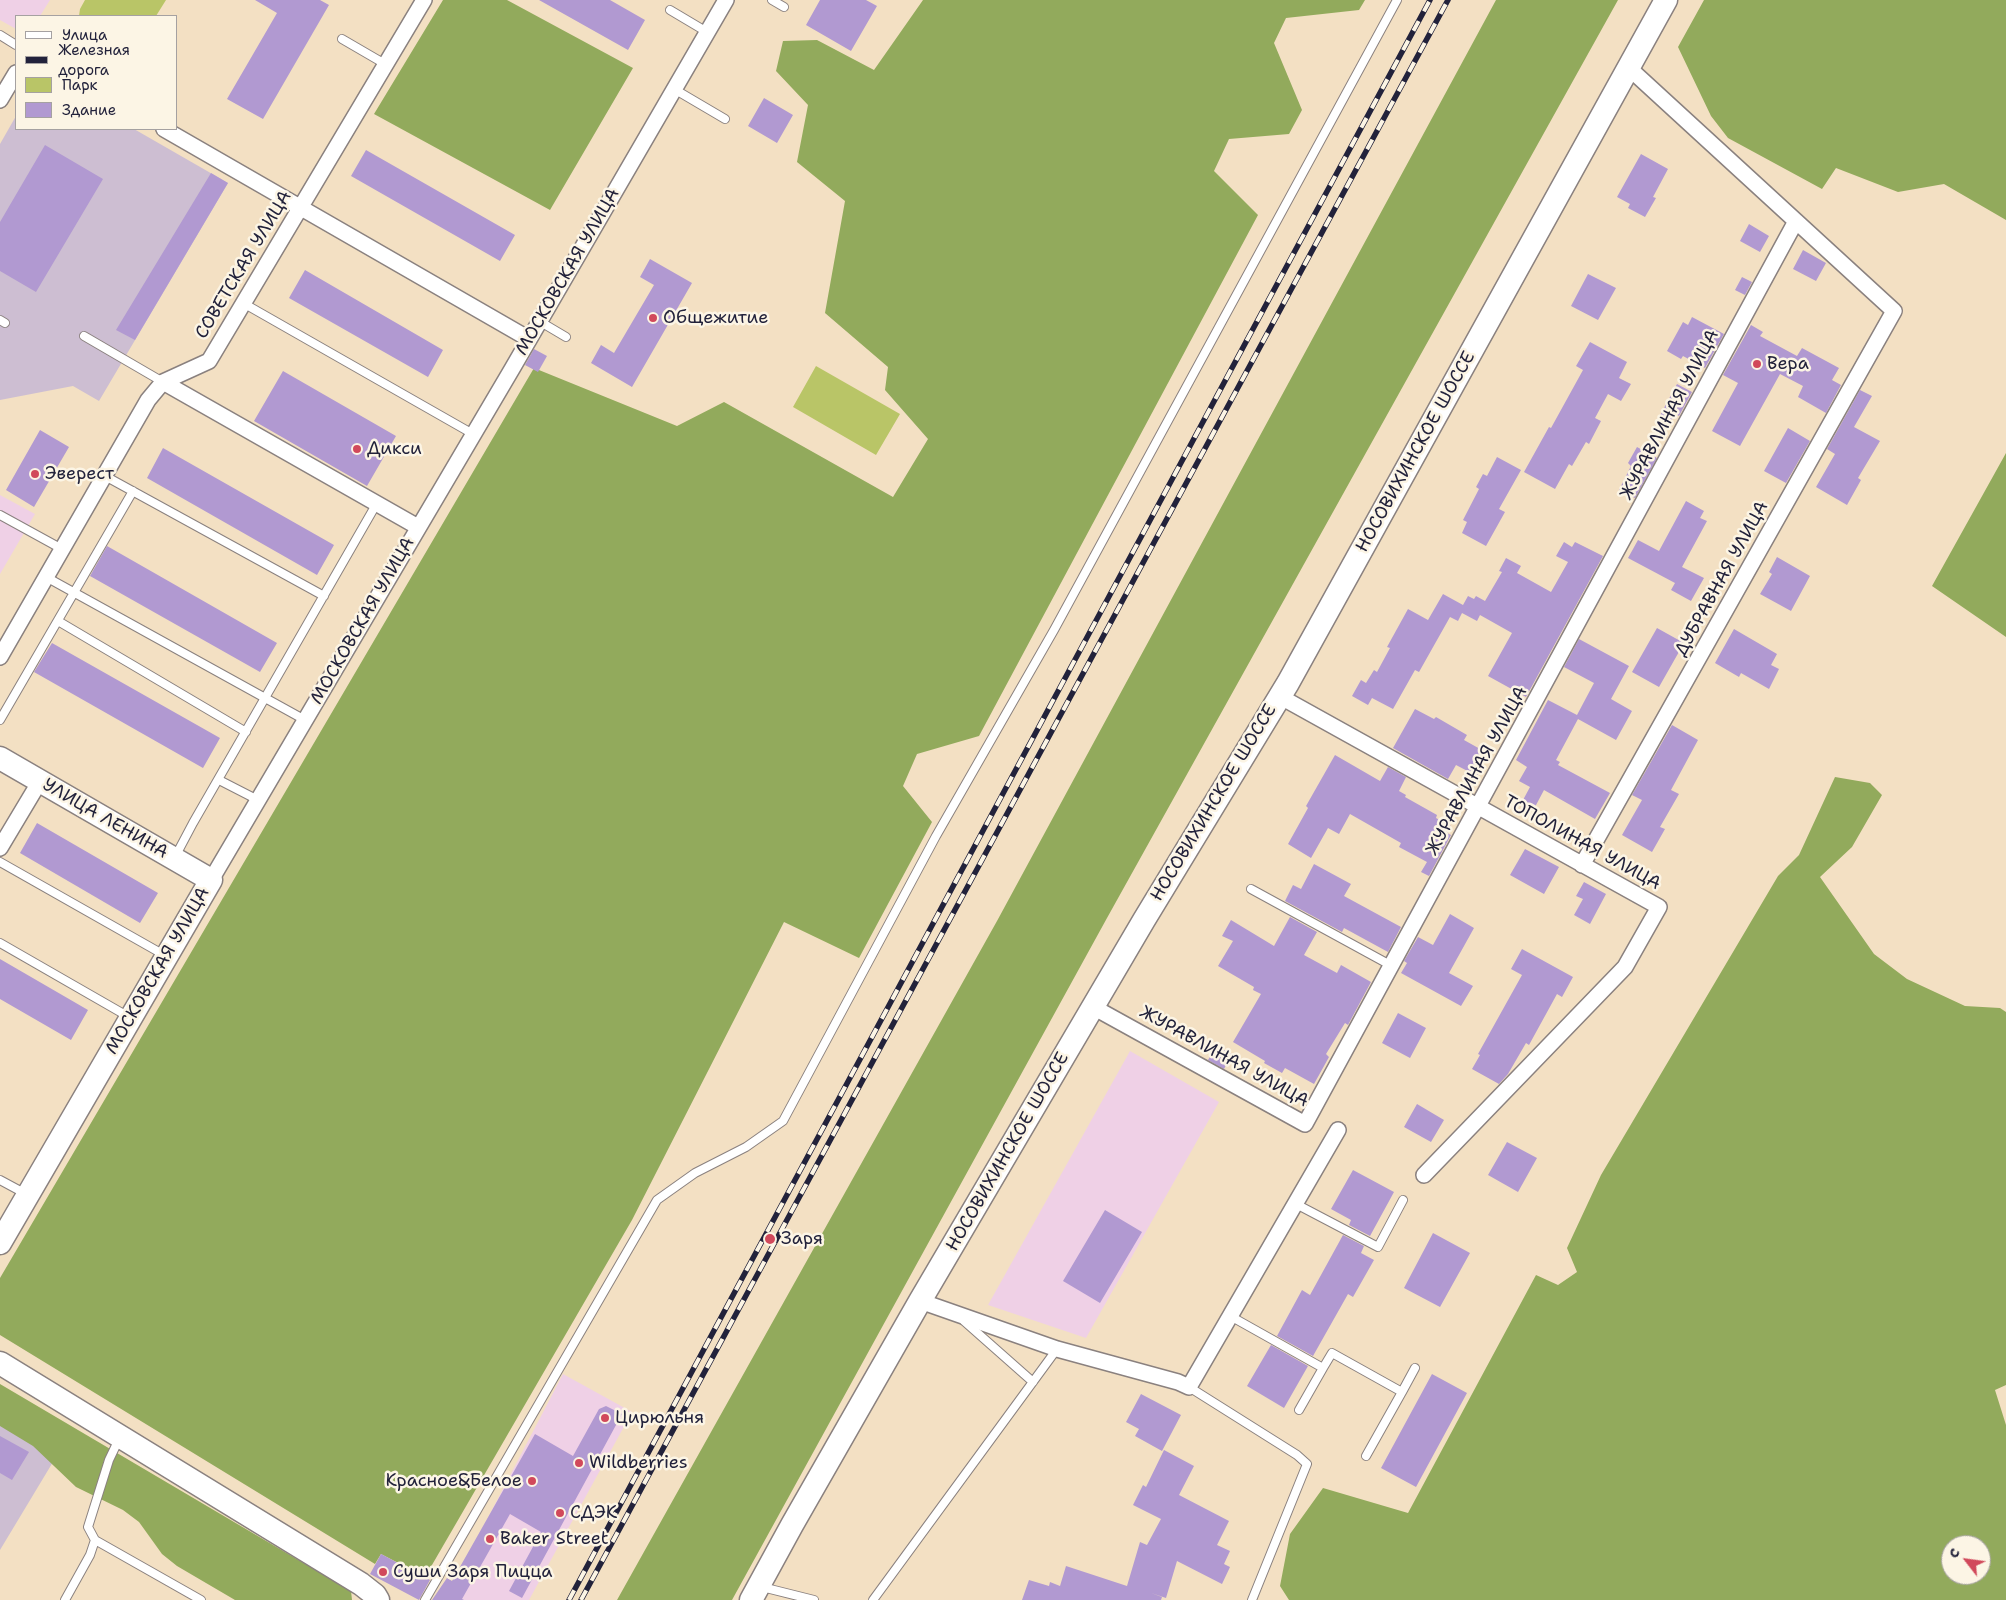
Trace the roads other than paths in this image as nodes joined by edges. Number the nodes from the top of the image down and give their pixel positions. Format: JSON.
{"nodes":[{"id":1,"x":424,"y":0,"type":"edge"},
{"id":2,"x":726,"y":0,"type":"edge"},
{"id":3,"x":772,"y":0,"type":"edge"},
{"id":4,"x":1397,"y":0,"type":"edge"},
{"id":5,"x":1666,"y":0,"type":"edge"},
{"id":6,"x":784,"y":8,"type":"dead end"},
{"id":7,"x":670,"y":10,"type":"dead end"},
{"id":8,"x":707,"y":32,"type":"junction"},
{"id":9,"x":0,"y":35,"type":"edge"},
{"id":10,"x":342,"y":39,"type":"dead end"},
{"id":11,"x":15,"y":44,"type":"edge"},
{"id":12,"x":385,"y":64,"type":"junction"},
{"id":13,"x":1629,"y":68,"type":"junction"},
{"id":14,"x":15,"y":75,"type":"edge"},
{"id":15,"x":674,"y":89,"type":"junction"},
{"id":16,"x":0,"y":98,"type":"edge"},
{"id":17,"x":725,"y":119,"type":"dead end"},
{"id":18,"x":166,"y":130,"type":"edge"},
{"id":19,"x":300,"y":208,"type":"junction"},
{"id":20,"x":1796,"y":221,"type":"junction"},
{"id":21,"x":243,"y":303,"type":"junction"},
{"id":22,"x":539,"y":321,"type":"junction"},
{"id":23,"x":84,"y":336,"type":"dead end"},
{"id":24,"x":566,"y":337,"type":"dead end"},
{"id":25,"x":529,"y":339,"type":"junction"},
{"id":26,"x":163,"y":382,"type":"junction"},
{"id":27,"x":473,"y":434,"type":"junction"},
{"id":28,"x":106,"y":476,"type":"junction"},
{"id":29,"x":133,"y":491,"type":"junction"},
{"id":30,"x":377,"y":503,"type":"junction"},
{"id":31,"x":0,"y":515,"type":"edge"},
{"id":32,"x":418,"y":527,"type":"junction"},
{"id":33,"x":62,"y":549,"type":"junction"},
{"id":34,"x":46,"y":577,"type":"junction"},
{"id":35,"x":74,"y":592,"type":"junction"},
{"id":36,"x":324,"y":596,"type":"junction"},
{"id":37,"x":58,"y":621,"type":"junction"},
{"id":38,"x":0,"y":657,"type":"edge"},
{"id":39,"x":1279,"y":696,"type":"junction"},
{"id":40,"x":265,"y":698,"type":"junction"},
{"id":41,"x":0,"y":720,"type":"edge"},
{"id":42,"x":305,"y":720,"type":"junction"},
{"id":43,"x":246,"y":732,"type":"junction"},
{"id":44,"x":0,"y":758,"type":"edge"},
{"id":45,"x":219,"y":780,"type":"junction"},
{"id":46,"x":40,"y":781,"type":"junction"},
{"id":47,"x":258,"y":800,"type":"junction"},
{"id":48,"x":1479,"y":807,"type":"junction"},
{"id":49,"x":0,"y":848,"type":"edge"},
{"id":50,"x":174,"y":859,"type":"junction"},
{"id":51,"x":0,"y":862,"type":"edge"},
{"id":52,"x":1582,"y":865,"type":"junction"},
{"id":53,"x":211,"y":880,"type":"junction"},
{"id":54,"x":1251,"y":889,"type":"dead end"},
{"id":55,"x":0,"y":943,"type":"edge"},
{"id":56,"x":166,"y":957,"type":"junction"},
{"id":57,"x":1392,"y":966,"type":"junction"},
{"id":58,"x":1093,"y":1007,"type":"junction"},
{"id":59,"x":131,"y":1018,"type":"junction"},
{"id":60,"x":1338,"y":1130,"type":"dead end"},
{"id":61,"x":1424,"y":1175,"type":"dead end"},
{"id":62,"x":0,"y":1180,"type":"edge"},
{"id":63,"x":28,"y":1195,"type":"junction"},
{"id":64,"x":1403,"y":1200,"type":"dead end"},
{"id":65,"x":1296,"y":1204,"type":"junction"},
{"id":66,"x":0,"y":1243,"type":"edge"},
{"id":67,"x":920,"y":1301,"type":"junction"},
{"id":68,"x":957,"y":1314,"type":"junction"},
{"id":69,"x":1232,"y":1316,"type":"junction"},
{"id":70,"x":1057,"y":1350,"type":"junction"},
{"id":71,"x":0,"y":1364,"type":"edge"},
{"id":72,"x":1323,"y":1368,"type":"junction"},
{"id":73,"x":1415,"y":1368,"type":"dead end"},
{"id":74,"x":1033,"y":1382,"type":"junction"},
{"id":75,"x":1189,"y":1387,"type":"junction"},
{"id":76,"x":1402,"y":1392,"type":"junction"},
{"id":77,"x":1299,"y":1410,"type":"dead end"},
{"id":78,"x":120,"y":1437,"type":"junction"},
{"id":79,"x":1366,"y":1456,"type":"dead end"},
{"id":80,"x":95,"y":1540,"type":"junction"},
{"id":81,"x":754,"y":1593,"type":"edge"},
{"id":82,"x":65,"y":1600,"type":"edge"},
{"id":83,"x":201,"y":1600,"type":"edge"},
{"id":84,"x":378,"y":1600,"type":"edge"},
{"id":85,"x":425,"y":1600,"type":"edge"},
{"id":86,"x":814,"y":1600,"type":"edge"},
{"id":87,"x":873,"y":1600,"type":"edge"},
{"id":88,"x":1252,"y":1600,"type":"edge"}],
"edges":[{"from":1,"to":12,"type":"street","name":"СОВЕТСКАЯ УЛИЦА"},
{"from":2,"to":8,"type":"street","name":"МОСКОВСКАЯ УЛИЦА"},
{"from":3,"to":6,"type":"lane"},
{"from":4,"to":85,"type":"lane"},
{"from":5,"to":13,"type":"main road","name":"НОСОВИХИНСКОЕ ШОССЕ"},
{"from":7,"to":8,"type":"lane"},
{"from":8,"to":15,"type":"street","name":"МОСКОВСКАЯ УЛИЦА"},
{"from":9,"to":11,"type":"lane"},
{"from":10,"to":12,"type":"lane"},
{"from":12,"to":19,"type":"street","name":"СОВЕТСКАЯ УЛИЦА"},
{"from":13,"to":20,"type":"street"},
{"from":13,"to":39,"type":"main road","name":"НОСОВИХИНСКОЕ ШОССЕ"},
{"from":14,"to":16,"type":"street"},
{"from":15,"to":17,"type":"lane"},
{"from":15,"to":22,"type":"street","name":"МОСКОВСКАЯ УЛИЦА"},
{"from":18,"to":19,"type":"street"},
{"from":19,"to":21,"type":"street","name":"СОВЕТСКАЯ УЛИЦА"},
{"from":19,"to":25,"type":"street"},
{"from":20,"to":48,"type":"street","name":"ЖУРАВЛИНАЯ УЛИЦА"},
{"from":20,"to":52,"type":"street","name":"ДУБРАВНАЯ УЛИЦА"},
{"from":21,"to":26,"type":"street","name":"СОВЕТСКАЯ УЛИЦА"},
{"from":21,"to":27,"type":"lane"},
{"from":22,"to":24,"type":"lane"},
{"from":22,"to":25,"type":"street","name":"МОСКОВСКАЯ УЛИЦА"},
{"from":23,"to":26,"type":"lane"},
{"from":25,"to":27,"type":"street","name":"МОСКОВСКАЯ УЛИЦА"},
{"from":26,"to":28,"type":"street","name":"СОВЕТСКАЯ УЛИЦА"},
{"from":26,"to":30,"type":"street"},
{"from":27,"to":32,"type":"street","name":"МОСКОВСКАЯ УЛИЦА"},
{"from":28,"to":29,"type":"lane"},
{"from":28,"to":33,"type":"street","name":"СОВЕТСКАЯ УЛИЦА"},
{"from":29,"to":35,"type":"lane"},
{"from":29,"to":36,"type":"lane"},
{"from":30,"to":32,"type":"street"},
{"from":30,"to":36,"type":"lane"},
{"from":31,"to":33,"type":"lane"},
{"from":32,"to":42,"type":"street","name":"МОСКОВСКАЯ УЛИЦА"},
{"from":33,"to":34,"type":"street","name":"СОВЕТСКАЯ УЛИЦА"},
{"from":34,"to":35,"type":"lane"},
{"from":34,"to":38,"type":"street","name":"СОВЕТСКАЯ УЛИЦА"},
{"from":35,"to":37,"type":"lane"},
{"from":35,"to":40,"type":"lane"},
{"from":36,"to":40,"type":"lane"},
{"from":37,"to":41,"type":"lane"},
{"from":37,"to":43,"type":"lane"},
{"from":39,"to":48,"type":"street","name":"ТОПОЛИНАЯ УЛИЦА"},
{"from":39,"to":58,"type":"main road","name":"НОСОВИХИНСКОЕ ШОССЕ"},
{"from":40,"to":42,"type":"lane"},
{"from":40,"to":43,"type":"lane"},
{"from":42,"to":47,"type":"street","name":"МОСКОВСКАЯ УЛИЦА"},
{"from":43,"to":45,"type":"lane"},
{"from":44,"to":46,"type":"main road","name":"УЛИЦА ЛЕНИНА"},
{"from":45,"to":47,"type":"lane"},
{"from":45,"to":50,"type":"lane"},
{"from":46,"to":49,"type":"street"},
{"from":46,"to":50,"type":"main road","name":"УЛИЦА ЛЕНИНА"},
{"from":47,"to":53,"type":"street","name":"МОСКОВСКАЯ УЛИЦА"},
{"from":48,"to":52,"type":"street","name":"ТОПОЛИНАЯ УЛИЦА"},
{"from":48,"to":57,"type":"street","name":"ЖУРАВЛИНАЯ УЛИЦА"},
{"from":50,"to":53,"type":"main road","name":"УЛИЦА ЛЕНИНА"},
{"from":51,"to":56,"type":"lane"},
{"from":52,"to":61,"type":"street","name":"ТОПОЛИНАЯ УЛИЦА"},
{"from":53,"to":56,"type":"main road","name":"МОСКОВСКАЯ УЛИЦА"},
{"from":54,"to":57,"type":"lane"},
{"from":55,"to":59,"type":"lane"},
{"from":56,"to":59,"type":"main road","name":"МОСКОВСКАЯ УЛИЦА"},
{"from":57,"to":58,"type":"street","name":"ЖУРАВЛИНАЯ УЛИЦА"},
{"from":58,"to":67,"type":"main road","name":"НОСОВИХИНСКОЕ ШОССЕ"},
{"from":59,"to":63,"type":"main road","name":"МОСКОВСКАЯ УЛИЦА"},
{"from":60,"to":65,"type":"street"},
{"from":62,"to":63,"type":"lane"},
{"from":63,"to":66,"type":"main road","name":"МОСКОВСКАЯ УЛИЦА"},
{"from":64,"to":65,"type":"lane"},
{"from":65,"to":69,"type":"street"},
{"from":67,"to":68,"type":"street"},
{"from":67,"to":81,"type":"main road","name":"НОСОВИХИНСКОЕ ШОССЕ"},
{"from":68,"to":70,"type":"street"},
{"from":68,"to":74,"type":"lane"},
{"from":69,"to":72,"type":"lane"},
{"from":69,"to":75,"type":"street"},
{"from":70,"to":74,"type":"lane"},
{"from":70,"to":75,"type":"street"},
{"from":71,"to":78,"type":"main road"},
{"from":72,"to":76,"type":"lane"},
{"from":72,"to":77,"type":"lane"},
{"from":73,"to":76,"type":"lane"},
{"from":74,"to":87,"type":"lane"},
{"from":75,"to":88,"type":"lane"},
{"from":76,"to":79,"type":"lane"},
{"from":78,"to":80,"type":"lane"},
{"from":78,"to":84,"type":"main road"},
{"from":80,"to":82,"type":"lane"},
{"from":80,"to":83,"type":"lane"},
{"from":81,"to":86,"type":"lane"}]}
